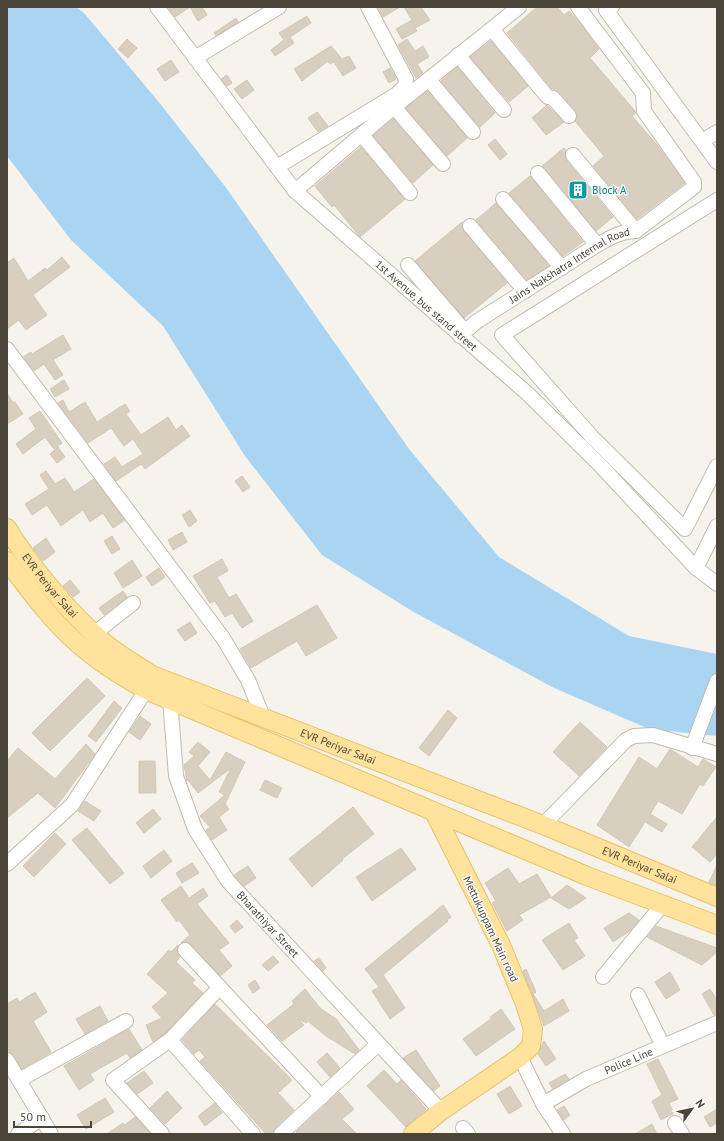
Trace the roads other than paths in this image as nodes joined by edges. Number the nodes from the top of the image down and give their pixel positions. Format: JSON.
{"nodes":[{"id":1,"x":157,"y":7,"type":"edge"},
{"id":2,"x":279,"y":7,"type":"edge"},
{"id":3,"x":368,"y":7,"type":"edge"},
{"id":4,"x":519,"y":7,"type":"edge"},
{"id":5,"x":578,"y":7,"type":"edge"},
{"id":6,"x":612,"y":7,"type":"edge"},
{"id":7,"x":492,"y":29,"type":"junction"},
{"id":8,"x":458,"y":55,"type":"junction"},
{"id":9,"x":195,"y":58,"type":"junction"},
{"id":10,"x":429,"y":80,"type":"junction"},
{"id":11,"x":394,"y":107,"type":"junction"},
{"id":12,"x":504,"y":110,"type":"dead end"},
{"id":13,"x":569,"y":116,"type":"dead end"},
{"id":14,"x":473,"y":132,"type":"dead end"},
{"id":15,"x":717,"y":132,"type":"edge"},
{"id":16,"x":362,"y":134,"type":"junction"},
{"id":17,"x":702,"y":141,"type":"junction"},
{"id":18,"x":573,"y":155,"type":"dead end"},
{"id":19,"x":717,"y":162,"type":"edge"},
{"id":20,"x":443,"y":164,"type":"dead end"},
{"id":21,"x":277,"y":167,"type":"junction"},
{"id":22,"x":538,"y":173,"type":"dead end"},
{"id":23,"x":300,"y":187,"type":"junction"},
{"id":24,"x":410,"y":193,"type":"dead end"},
{"id":25,"x":503,"y":199,"type":"dead end"},
{"id":26,"x":717,"y":200,"type":"edge"},
{"id":27,"x":470,"y":226,"type":"dead end"},
{"id":28,"x":636,"y":230,"type":"junction"},
{"id":29,"x":361,"y":242,"type":"dead end"},
{"id":30,"x":597,"y":245,"type":"junction"},
{"id":31,"x":408,"y":265,"type":"dead end"},
{"id":32,"x":562,"y":268,"type":"junction"},
{"id":33,"x":525,"y":291,"type":"junction"},
{"id":34,"x":463,"y":333,"type":"junction"},
{"id":35,"x":7,"y":349,"type":"edge"},
{"id":36,"x":717,"y":466,"type":"edge"},
{"id":37,"x":717,"y":526,"type":"edge"},
{"id":38,"x":7,"y":528,"type":"edge"},
{"id":39,"x":7,"y":561,"type":"edge"},
{"id":40,"x":696,"y":568,"type":"junction"},
{"id":41,"x":717,"y":584,"type":"edge"},
{"id":42,"x":133,"y":604,"type":"dead end"},
{"id":43,"x":95,"y":633,"type":"junction"},
{"id":44,"x":717,"y":681,"type":"edge"},
{"id":45,"x":149,"y":682,"type":"junction"},
{"id":46,"x":170,"y":699,"type":"junction"},
{"id":47,"x":263,"y":717,"type":"junction"},
{"id":48,"x":692,"y":748,"type":"junction"},
{"id":49,"x":717,"y":754,"type":"edge"},
{"id":50,"x":434,"y":812,"type":"junction"},
{"id":51,"x":543,"y":825,"type":"junction"},
{"id":52,"x":596,"y":847,"type":"junction"},
{"id":53,"x":7,"y":864,"type":"edge"},
{"id":54,"x":587,"y":876,"type":"junction"},
{"id":55,"x":717,"y":897,"type":"edge"},
{"id":56,"x":663,"y":904,"type":"junction"},
{"id":57,"x":717,"y":925,"type":"edge"},
{"id":58,"x":185,"y":950,"type":"dead end"},
{"id":59,"x":602,"y":977,"type":"dead end"},
{"id":60,"x":220,"y":987,"type":"junction"},
{"id":61,"x":638,"y":995,"type":"dead end"},
{"id":62,"x":126,"y":1021,"type":"dead end"},
{"id":63,"x":717,"y":1023,"type":"edge"},
{"id":64,"x":170,"y":1040,"type":"junction"},
{"id":65,"x":378,"y":1044,"type":"junction"},
{"id":66,"x":663,"y":1046,"type":"junction"},
{"id":67,"x":520,"y":1057,"type":"junction"},
{"id":68,"x":8,"y":1062,"type":"edge"},
{"id":69,"x":19,"y":1080,"type":"junction"},
{"id":70,"x":322,"y":1097,"type":"junction"},
{"id":71,"x":543,"y":1104,"type":"junction"},
{"id":72,"x":440,"y":1111,"type":"junction"},
{"id":73,"x":42,"y":1118,"type":"junction"},
{"id":74,"x":18,"y":1134,"type":"edge"},
{"id":75,"x":51,"y":1134,"type":"edge"},
{"id":76,"x":162,"y":1134,"type":"edge"},
{"id":77,"x":253,"y":1134,"type":"edge"},
{"id":78,"x":282,"y":1134,"type":"edge"},
{"id":79,"x":413,"y":1134,"type":"edge"},
{"id":80,"x":563,"y":1134,"type":"edge"}],
"edges":[{"from":1,"to":9,"type":"street","name":"1st Avenue, bus stand street"},
{"from":2,"to":9,"type":"street"},
{"from":3,"to":21,"type":"street"},
{"from":4,"to":7,"type":"street"},
{"from":5,"to":28,"type":"street","name":"Jains Nakshatra Internal Road"},
{"from":6,"to":17,"type":"street"},
{"from":7,"to":8,"type":"street"},
{"from":7,"to":13,"type":"street"},
{"from":8,"to":10,"type":"street"},
{"from":8,"to":12,"type":"street"},
{"from":9,"to":21,"type":"street","name":"1st Avenue, bus stand street"},
{"from":10,"to":11,"type":"street"},
{"from":10,"to":14,"type":"street"},
{"from":11,"to":16,"type":"street"},
{"from":11,"to":20,"type":"street"},
{"from":15,"to":17,"type":"street"},
{"from":16,"to":23,"type":"street"},
{"from":16,"to":24,"type":"street"},
{"from":17,"to":19,"type":"street"},
{"from":18,"to":28,"type":"street"},
{"from":21,"to":23,"type":"street","name":"1st Avenue, bus stand street"},
{"from":22,"to":30,"type":"street"},
{"from":23,"to":29,"type":"street"},
{"from":23,"to":34,"type":"street","name":"1st Avenue, bus stand street"},
{"from":25,"to":32,"type":"street"},
{"from":26,"to":36,"type":"street"},
{"from":27,"to":33,"type":"street"},
{"from":28,"to":30,"type":"street","name":"Jains Nakshatra Internal Road"},
{"from":30,"to":32,"type":"street","name":"Jains Nakshatra Internal Road"},
{"from":31,"to":34,"type":"street"},
{"from":32,"to":33,"type":"street","name":"Jains Nakshatra Internal Road"},
{"from":33,"to":34,"type":"street","name":"Jains Nakshatra Internal Road"},
{"from":34,"to":40,"type":"street","name":"1st Avenue, bus stand street"},
{"from":35,"to":47,"type":"street"},
{"from":37,"to":40,"type":"street"},
{"from":38,"to":43,"type":"main road","name":"EVR Periyar Salai"},
{"from":39,"to":45,"type":"main road","name":"EVR Periyar Salai"},
{"from":40,"to":41,"type":"street","name":"1st Avenue, bus stand street"},
{"from":42,"to":43,"type":"street"},
{"from":43,"to":45,"type":"main road","name":"EVR Periyar Salai"},
{"from":44,"to":48,"type":"street"},
{"from":45,"to":46,"type":"main road","name":"EVR Periyar Salai"},
{"from":45,"to":47,"type":"main road","name":"EVR Periyar Salai"},
{"from":45,"to":53,"type":"street"},
{"from":46,"to":50,"type":"main road","name":"EVR Periyar Salai"},
{"from":46,"to":65,"type":"street","name":"Bharathiyar Street"},
{"from":47,"to":51,"type":"main road","name":"EVR Periyar Salai"},
{"from":48,"to":49,"type":"street"},
{"from":48,"to":51,"type":"street"},
{"from":50,"to":54,"type":"main road","name":"EVR Periyar Salai"},
{"from":50,"to":67,"type":"main road","name":"Mettukuppam Main road"},
{"from":51,"to":52,"type":"main road","name":"EVR Periyar Salai"},
{"from":52,"to":54,"type":"main road"},
{"from":52,"to":55,"type":"main road","name":"EVR Periyar Salai"},
{"from":54,"to":56,"type":"main road","name":"EVR Periyar Salai"},
{"from":56,"to":57,"type":"main road","name":"EVR Periyar Salai"},
{"from":56,"to":59,"type":"street"},
{"from":58,"to":60,"type":"street"},
{"from":60,"to":64,"type":"street"},
{"from":60,"to":70,"type":"street"},
{"from":61,"to":66,"type":"street"},
{"from":62,"to":69,"type":"street"},
{"from":63,"to":66,"type":"street","name":"Police Line"},
{"from":64,"to":76,"type":"street"},
{"from":64,"to":77,"type":"street"},
{"from":65,"to":70,"type":"street"},
{"from":65,"to":72,"type":"street","name":"Bharathiyar Street"},
{"from":66,"to":71,"type":"street","name":"Police Line"},
{"from":67,"to":71,"type":"street"},
{"from":67,"to":72,"type":"main road","name":"Mettukuppam Main road"},
{"from":68,"to":69,"type":"street"},
{"from":69,"to":73,"type":"street"},
{"from":70,"to":78,"type":"street"},
{"from":71,"to":80,"type":"street"},
{"from":72,"to":79,"type":"main road","name":"Mettukuppam Main road"},
{"from":73,"to":74,"type":"street"},
{"from":73,"to":75,"type":"street"}]}
